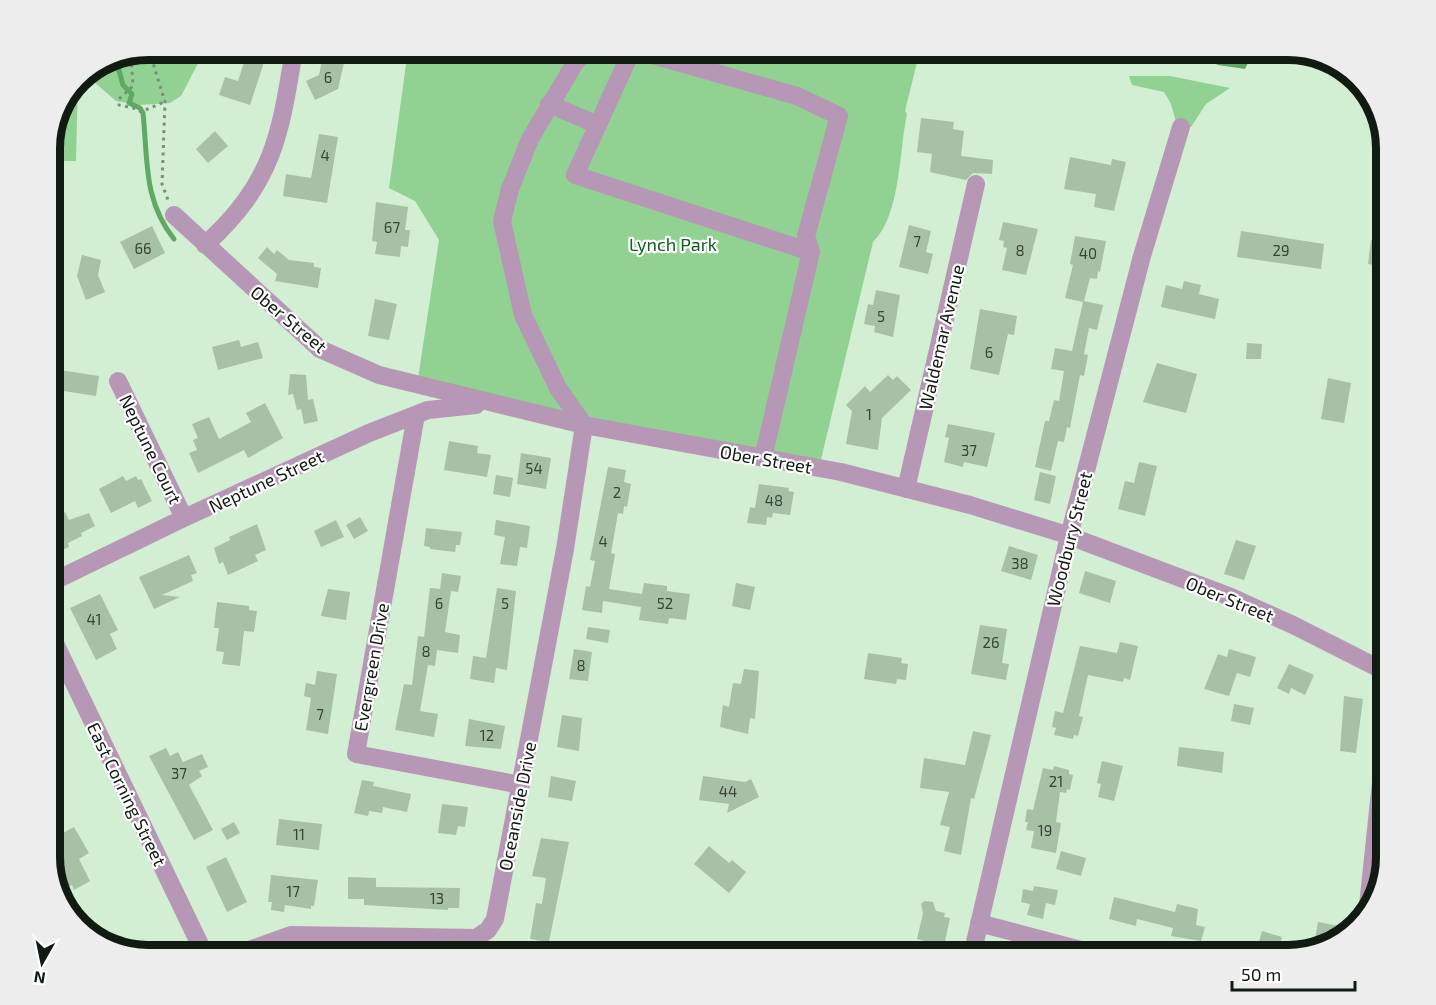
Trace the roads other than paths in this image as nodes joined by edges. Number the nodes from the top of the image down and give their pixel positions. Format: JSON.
{"nodes":[{"id":1,"x":292,"y":60,"type":"edge"},
{"id":2,"x":580,"y":60,"type":"edge"},
{"id":3,"x":628,"y":60,"type":"edge"},
{"id":4,"x":669,"y":60,"type":"edge"},
{"id":5,"x":549,"y":105,"type":"junction"},
{"id":6,"x":598,"y":125,"type":"junction"},
{"id":7,"x":1181,"y":127,"type":"dead end"},
{"id":8,"x":976,"y":184,"type":"dead end"},
{"id":9,"x":174,"y":215,"type":"road end"},
{"id":10,"x":205,"y":245,"type":"junction"},
{"id":11,"x":811,"y":252,"type":"junction"},
{"id":12,"x":118,"y":381,"type":"dead end"},
{"id":13,"x":490,"y":403,"type":"junction"},
{"id":14,"x":416,"y":415,"type":"junction"},
{"id":15,"x":584,"y":425,"type":"junction"},
{"id":16,"x":763,"y":458,"type":"junction"},
{"id":17,"x":906,"y":489,"type":"junction"},
{"id":18,"x":184,"y":518,"type":"junction"},
{"id":19,"x":1069,"y":536,"type":"junction"},
{"id":20,"x":60,"y":579,"type":"edge"},
{"id":21,"x":60,"y":654,"type":"edge"},
{"id":22,"x":1376,"y":667,"type":"edge"},
{"id":23,"x":521,"y":785,"type":"junction"},
{"id":24,"x":1376,"y":830,"type":"edge"},
{"id":25,"x":1370,"y":888,"type":"edge"},
{"id":26,"x":979,"y":923,"type":"junction"},
{"id":27,"x":200,"y":945,"type":"edge"},
{"id":28,"x":264,"y":945,"type":"edge"},
{"id":29,"x":974,"y":945,"type":"edge"},
{"id":30,"x":1060,"y":945,"type":"edge"}],
"edges":[{"from":1,"to":10,"type":"street"},
{"from":2,"to":5,"type":"street"},
{"from":3,"to":6,"type":"street"},
{"from":4,"to":11,"type":"street"},
{"from":5,"to":6,"type":"street"},
{"from":5,"to":15,"type":"street"},
{"from":6,"to":11,"type":"street"},
{"from":7,"to":19,"type":"street","name":"Woodbury Street"},
{"from":8,"to":17,"type":"street","name":"Waldemar Avenue"},
{"from":9,"to":10,"type":"street","name":"Ober Street"},
{"from":10,"to":13,"type":"street","name":"Ober Street"},
{"from":11,"to":16,"type":"street"},
{"from":12,"to":18,"type":"street","name":"Neptune Court"},
{"from":13,"to":14,"type":"street","name":"Neptune Street"},
{"from":13,"to":15,"type":"street","name":"Ober Street"},
{"from":14,"to":18,"type":"street","name":"Neptune Street"},
{"from":14,"to":23,"type":"street","name":"Evergreen Drive"},
{"from":15,"to":16,"type":"street","name":"Ober Street"},
{"from":15,"to":23,"type":"street","name":"Oceanside Drive"},
{"from":16,"to":17,"type":"street","name":"Ober Street"},
{"from":17,"to":19,"type":"street","name":"Ober Street"},
{"from":18,"to":20,"type":"street","name":"Neptune Street"},
{"from":19,"to":22,"type":"street","name":"Ober Street"},
{"from":19,"to":26,"type":"street","name":"Woodbury Street"},
{"from":21,"to":27,"type":"street","name":"East Corning Street"},
{"from":23,"to":28,"type":"street","name":"Oceanside Drive"},
{"from":24,"to":25,"type":"street"},
{"from":26,"to":29,"type":"street","name":"Woodbury Street"},
{"from":26,"to":30,"type":"street"}]}
